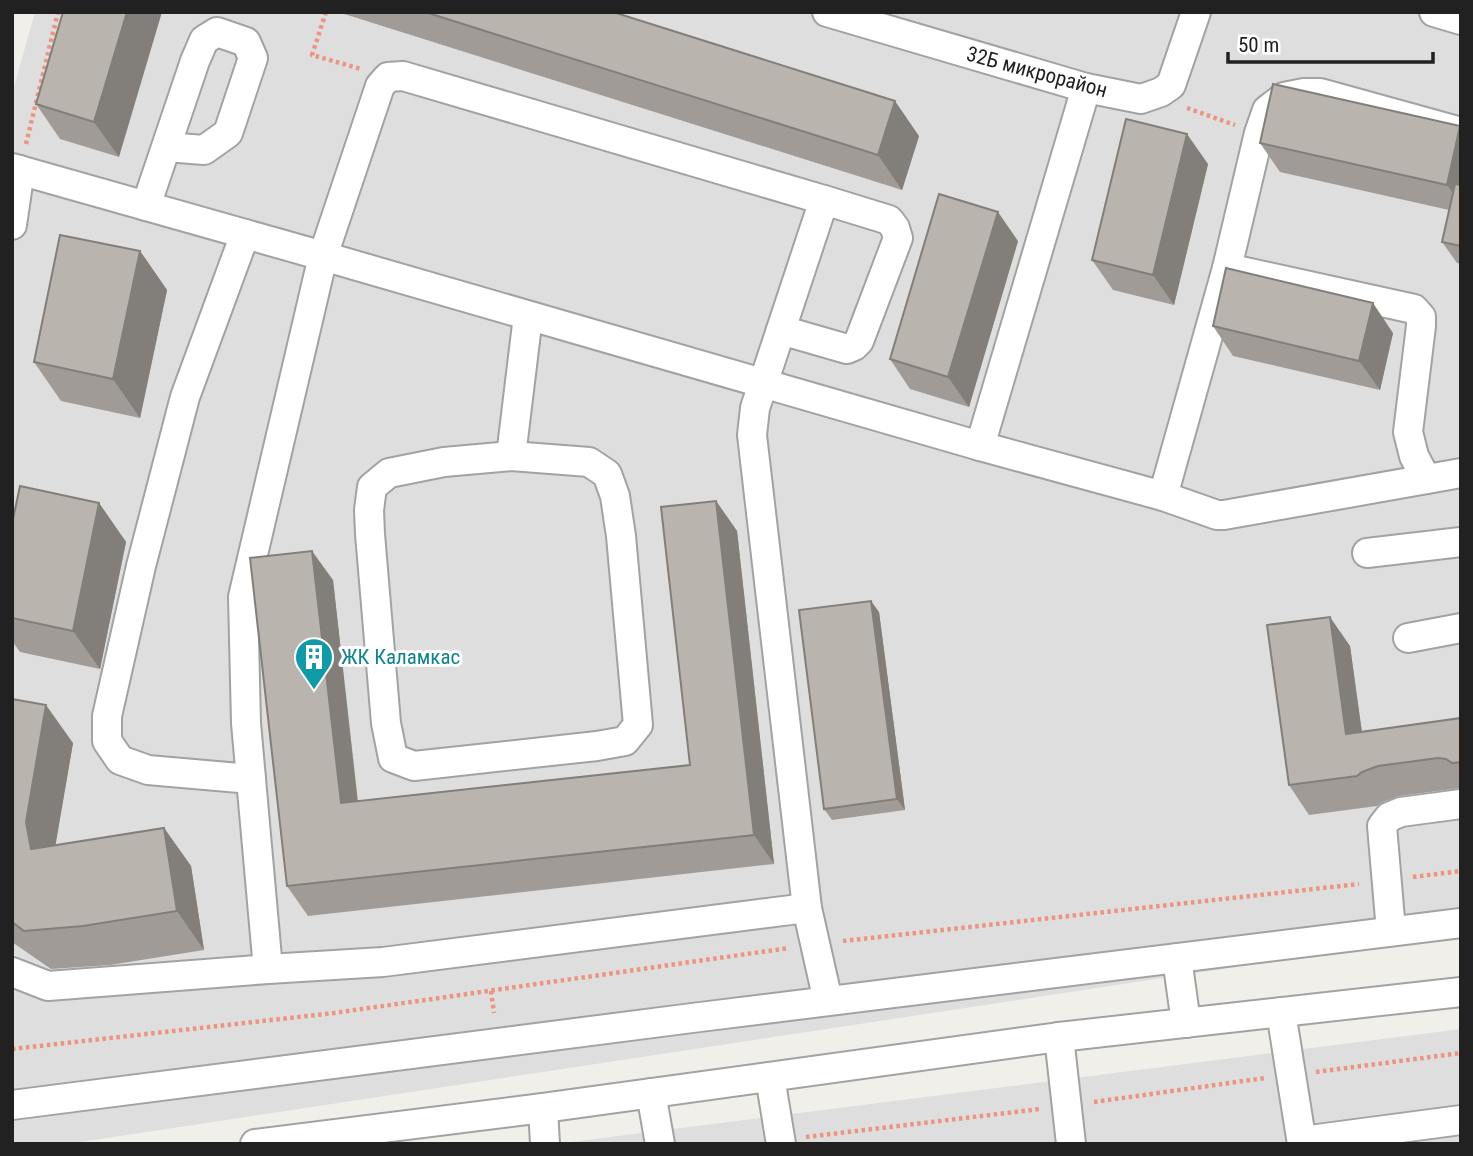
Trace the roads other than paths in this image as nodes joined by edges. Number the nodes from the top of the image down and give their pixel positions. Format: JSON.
{"nodes":[{"id":1,"x":827,"y":12,"type":"edge"},
{"id":2,"x":1196,"y":12,"type":"edge"},
{"id":3,"x":1434,"y":12,"type":"edge"},
{"id":4,"x":1461,"y":20,"type":"edge"},
{"id":5,"x":1086,"y":88,"type":"junction"},
{"id":6,"x":1461,"y":132,"type":"edge"},
{"id":7,"x":166,"y":147,"type":"dead end"},
{"id":8,"x":16,"y":169,"type":"edge"},
{"id":9,"x":824,"y":200,"type":"junction"},
{"id":10,"x":146,"y":206,"type":"junction"},
{"id":11,"x":12,"y":225,"type":"edge"},
{"id":12,"x":245,"y":234,"type":"junction"},
{"id":13,"x":323,"y":256,"type":"junction"},
{"id":14,"x":1227,"y":268,"type":"junction"},
{"id":15,"x":528,"y":316,"type":"junction"},
{"id":16,"x":781,"y":330,"type":"junction"},
{"id":17,"x":763,"y":384,"type":"junction"},
{"id":18,"x":980,"y":446,"type":"junction"},
{"id":19,"x":511,"y":456,"type":"junction"},
{"id":20,"x":1461,"y":473,"type":"edge"},
{"id":21,"x":1426,"y":479,"type":"junction"},
{"id":22,"x":1163,"y":496,"type":"junction"},
{"id":23,"x":1461,"y":542,"type":"edge"},
{"id":24,"x":1367,"y":553,"type":"dead end"},
{"id":25,"x":1461,"y":628,"type":"edge"},
{"id":26,"x":1408,"y":638,"type":"dead end"},
{"id":27,"x":251,"y":779,"type":"junction"},
{"id":28,"x":1461,"y":804,"type":"edge"},
{"id":29,"x":807,"y":908,"type":"junction"},
{"id":30,"x":1461,"y":923,"type":"edge"},
{"id":31,"x":1391,"y":931,"type":"junction"},
{"id":32,"x":1177,"y":958,"type":"junction"},
{"id":33,"x":268,"y":969,"type":"junction"},
{"id":34,"x":12,"y":972,"type":"edge"},
{"id":35,"x":1461,"y":992,"type":"edge"},
{"id":36,"x":828,"y":1001,"type":"junction"},
{"id":37,"x":1281,"y":1012,"type":"junction"},
{"id":38,"x":1186,"y":1023,"type":"junction"},
{"id":39,"x":1059,"y":1037,"type":"junction"},
{"id":40,"x":770,"y":1077,"type":"junction"},
{"id":41,"x":651,"y":1093,"type":"junction"},
{"id":42,"x":12,"y":1105,"type":"edge"},
{"id":43,"x":543,"y":1108,"type":"junction"},
{"id":44,"x":1461,"y":1120,"type":"edge"},
{"id":45,"x":781,"y":1142,"type":"edge"},
{"id":46,"x":1302,"y":1142,"type":"edge"},
{"id":47,"x":256,"y":1144,"type":"edge"},
{"id":48,"x":545,"y":1144,"type":"edge"},
{"id":49,"x":660,"y":1144,"type":"edge"},
{"id":50,"x":1071,"y":1144,"type":"edge"}],
"edges":[{"from":1,"to":5,"type":"street","name":"32Б микрорайон"},
{"from":2,"to":5,"type":"street","name":"32Б микрорайон"},
{"from":3,"to":4,"type":"street"},
{"from":5,"to":18,"type":"street"},
{"from":6,"to":14,"type":"street"},
{"from":7,"to":10,"type":"street"},
{"from":8,"to":10,"type":"street"},
{"from":8,"to":11,"type":"street"},
{"from":9,"to":13,"type":"street"},
{"from":9,"to":16,"type":"street"},
{"from":9,"to":16,"type":"street"},
{"from":10,"to":12,"type":"street"},
{"from":12,"to":13,"type":"street"},
{"from":12,"to":27,"type":"street"},
{"from":13,"to":15,"type":"street"},
{"from":13,"to":27,"type":"street"},
{"from":14,"to":21,"type":"street"},
{"from":14,"to":22,"type":"street"},
{"from":15,"to":17,"type":"street"},
{"from":15,"to":19,"type":"street"},
{"from":16,"to":17,"type":"street"},
{"from":17,"to":18,"type":"street"},
{"from":17,"to":29,"type":"street"},
{"from":18,"to":22,"type":"street"},
{"from":19,"to":19,"type":"street"},
{"from":20,"to":21,"type":"street"},
{"from":21,"to":22,"type":"street"},
{"from":23,"to":24,"type":"street"},
{"from":25,"to":26,"type":"street"},
{"from":27,"to":33,"type":"street"},
{"from":28,"to":31,"type":"street"},
{"from":29,"to":33,"type":"street"},
{"from":29,"to":36,"type":"street"},
{"from":30,"to":31,"type":"street"},
{"from":31,"to":32,"type":"street"},
{"from":32,"to":36,"type":"street"},
{"from":32,"to":38,"type":"street"},
{"from":33,"to":34,"type":"street"},
{"from":35,"to":37,"type":"street"},
{"from":36,"to":42,"type":"street"},
{"from":37,"to":38,"type":"street"},
{"from":37,"to":46,"type":"street"},
{"from":38,"to":39,"type":"street"},
{"from":39,"to":40,"type":"street"},
{"from":39,"to":50,"type":"street"},
{"from":40,"to":41,"type":"street"},
{"from":40,"to":45,"type":"street"},
{"from":41,"to":43,"type":"street"},
{"from":41,"to":49,"type":"street"},
{"from":43,"to":47,"type":"street"},
{"from":43,"to":48,"type":"street"},
{"from":44,"to":46,"type":"street"}]}
